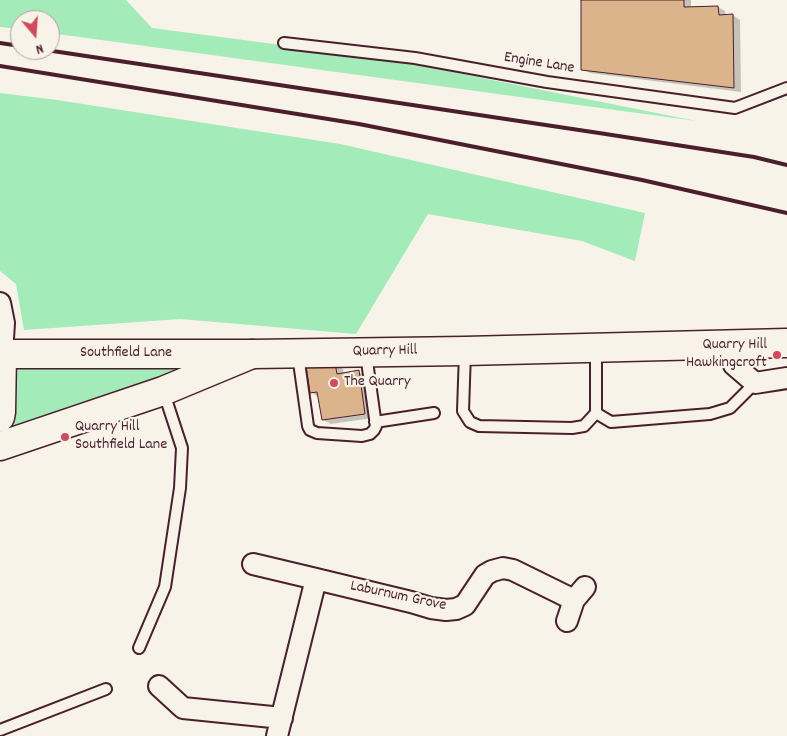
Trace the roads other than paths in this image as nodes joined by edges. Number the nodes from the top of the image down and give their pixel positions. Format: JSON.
{"nodes":[{"id":1,"x":284,"y":42,"type":"dead end"},
{"id":2,"x":787,"y":88,"type":"edge"},
{"id":3,"x":0,"y":303,"type":"edge"},
{"id":4,"x":787,"y":343,"type":"edge"},
{"id":5,"x":725,"y":344,"type":"junction"},
{"id":6,"x":596,"y":348,"type":"junction"},
{"id":7,"x":465,"y":351,"type":"junction"},
{"id":8,"x":366,"y":353,"type":"junction"},
{"id":9,"x":1,"y":354,"type":"edge"},
{"id":10,"x":252,"y":354,"type":"junction"},
{"id":11,"x":298,"y":354,"type":"junction"},
{"id":12,"x":787,"y":378,"type":"edge"},
{"id":13,"x":755,"y":384,"type":"junction"},
{"id":14,"x":163,"y":391,"type":"junction"},
{"id":15,"x":434,"y":412,"type":"dead end"},
{"id":16,"x":596,"y":413,"type":"junction"},
{"id":17,"x":0,"y":417,"type":"edge"},
{"id":18,"x":375,"y":422,"type":"junction"},
{"id":19,"x":0,"y":446,"type":"edge"},
{"id":20,"x":253,"y":564,"type":"dead end"},
{"id":21,"x":316,"y":579,"type":"junction"},
{"id":22,"x":567,"y":621,"type":"dead end"},
{"id":23,"x":139,"y":648,"type":"dead end"},
{"id":24,"x":159,"y":686,"type":"dead end"},
{"id":25,"x":106,"y":689,"type":"dead end"},
{"id":26,"x":279,"y":727,"type":"edge"},
{"id":27,"x":0,"y":730,"type":"edge"}],
"edges":[{"from":1,"to":2,"type":"lane","name":"Engine Lane"},
{"from":3,"to":9,"type":"street"},
{"from":4,"to":5,"type":"main road","name":"Quarry Hill"},
{"from":5,"to":6,"type":"main road","name":"Quarry Hill"},
{"from":5,"to":13,"type":"street"},
{"from":6,"to":7,"type":"main road","name":"Quarry Hill"},
{"from":6,"to":16,"type":"lane"},
{"from":7,"to":8,"type":"main road","name":"Quarry Hill"},
{"from":7,"to":16,"type":"lane"},
{"from":8,"to":11,"type":"main road","name":"Quarry Hill"},
{"from":8,"to":18,"type":"lane"},
{"from":9,"to":10,"type":"main road","name":"Southfield Lane"},
{"from":9,"to":17,"type":"main road"},
{"from":10,"to":11,"type":"main road","name":"Quarry Hill"},
{"from":10,"to":14,"type":"main road","name":"Quarry Hill"},
{"from":11,"to":18,"type":"lane"},
{"from":12,"to":13,"type":"street"},
{"from":13,"to":16,"type":"lane"},
{"from":14,"to":19,"type":"main road","name":"Quarry Hill"},
{"from":14,"to":23,"type":"lane"},
{"from":15,"to":18,"type":"lane"},
{"from":20,"to":21,"type":"street","name":"Laburnum Grove"},
{"from":21,"to":22,"type":"street","name":"Laburnum Grove"},
{"from":21,"to":26,"type":"street"},
{"from":24,"to":26,"type":"street"},
{"from":25,"to":27,"type":"lane"}]}
